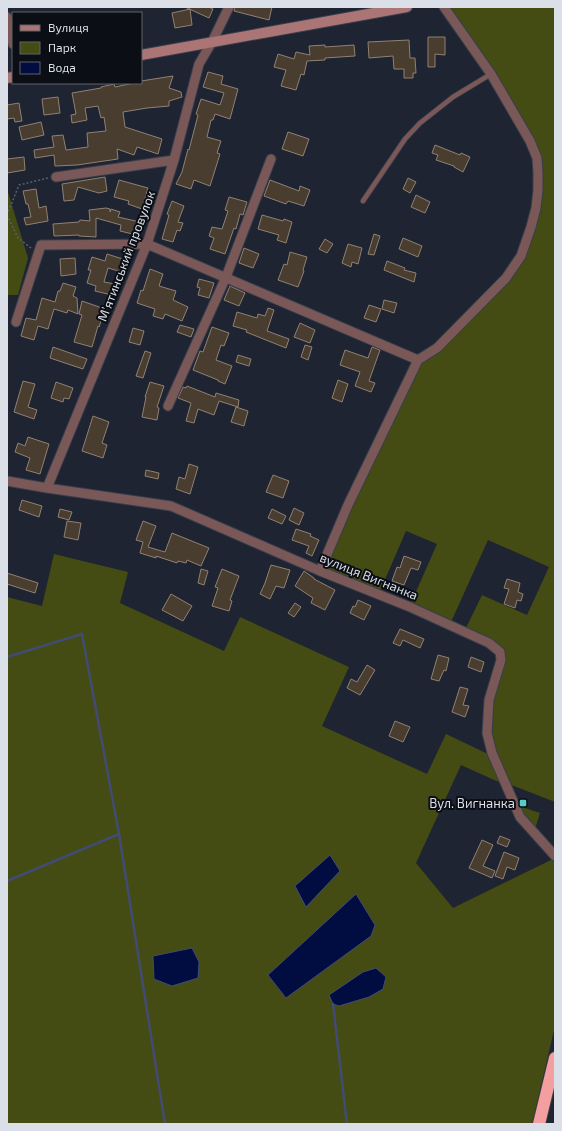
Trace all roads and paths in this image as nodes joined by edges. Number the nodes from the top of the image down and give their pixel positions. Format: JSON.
{"nodes":[{"id":1,"x":229,"y":7,"type":"edge"},
{"id":2,"x":407,"y":7,"type":"edge"},
{"id":3,"x":444,"y":7,"type":"edge"},
{"id":4,"x":7,"y":17,"type":"edge"},
{"id":5,"x":12,"y":40,"type":"edge"},
{"id":6,"x":212,"y":42,"type":"junction"},
{"id":7,"x":142,"y":54,"type":"edge"},
{"id":8,"x":491,"y":74,"type":"junction"},
{"id":9,"x":271,"y":159,"type":"dead end"},
{"id":10,"x":174,"y":160,"type":"junction"},
{"id":11,"x":56,"y":177,"type":"joint"},
{"id":12,"x":363,"y":201,"type":"dead end"},
{"id":13,"x":7,"y":215,"type":"edge"},
{"id":14,"x":147,"y":244,"type":"junction"},
{"id":15,"x":38,"y":254,"type":"junction"},
{"id":16,"x":226,"y":277,"type":"junction"},
{"id":17,"x":16,"y":322,"type":"dead end"},
{"id":18,"x":418,"y":360,"type":"junction"},
{"id":19,"x":168,"y":406,"type":"dead end"},
{"id":20,"x":7,"y":482,"type":"edge"},
{"id":21,"x":47,"y":488,"type":"junction"},
{"id":22,"x":320,"y":571,"type":"junction"},
{"id":23,"x":555,"y":856,"type":"edge"},
{"id":24,"x":555,"y":1058,"type":"edge"},
{"id":25,"x":539,"y":1124,"type":"edge"}],
"edges":[{"from":1,"to":6,"type":"street","name":"Мʼятинський провулок"},
{"from":2,"to":6,"type":"street"},
{"from":3,"to":8,"type":"street"},
{"from":4,"to":5,"type":"street"},
{"from":6,"to":7,"type":"street"},
{"from":6,"to":10,"type":"street","name":"Мʼятинський провулок"},
{"from":8,"to":12,"type":"lane"},
{"from":8,"to":18,"type":"street"},
{"from":9,"to":16,"type":"street"},
{"from":10,"to":11,"type":"street"},
{"from":10,"to":14,"type":"street","name":"Мʼятинський провулок"},
{"from":11,"to":13,"type":"path"},
{"from":13,"to":15,"type":"path"},
{"from":14,"to":15,"type":"street"},
{"from":14,"to":16,"type":"street"},
{"from":14,"to":21,"type":"street","name":"Мʼятинський провулок"},
{"from":15,"to":17,"type":"street"},
{"from":16,"to":18,"type":"street"},
{"from":16,"to":19,"type":"street"},
{"from":18,"to":22,"type":"street"},
{"from":20,"to":21,"type":"street","name":"вулиця Вигнанка"},
{"from":21,"to":22,"type":"street","name":"вулиця Вигнанка"},
{"from":22,"to":23,"type":"street","name":"вулиця Вигнанка"},
{"from":24,"to":25,"type":"highway"}]}
